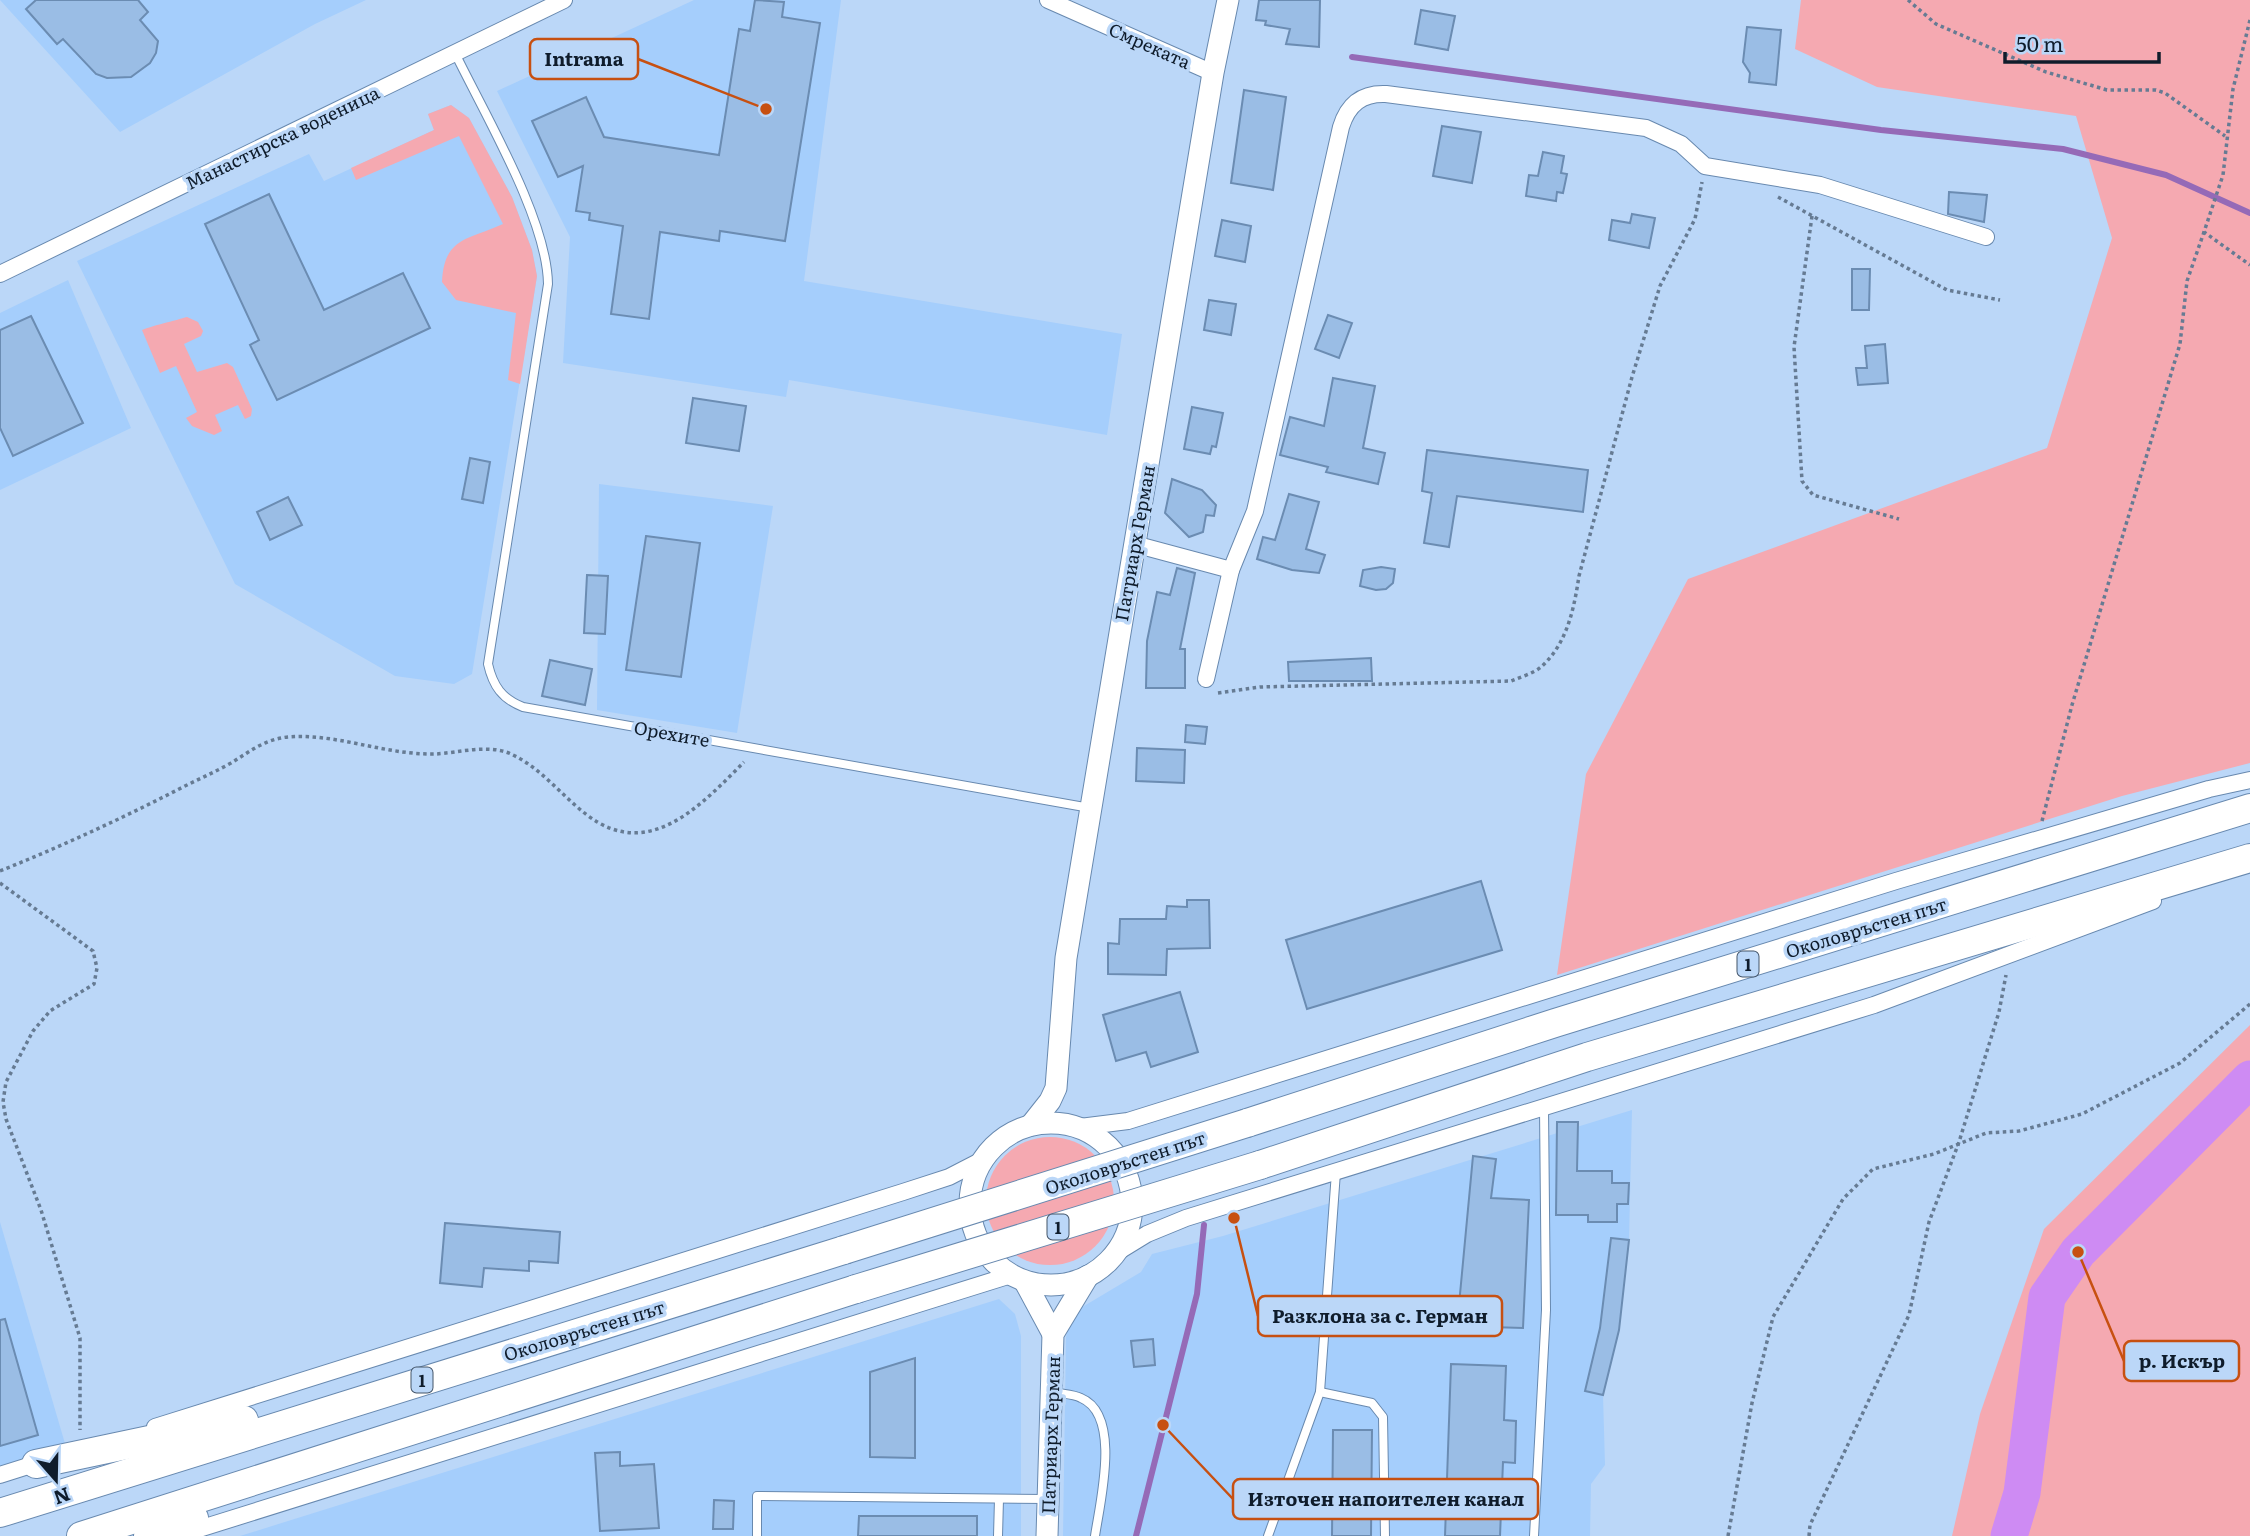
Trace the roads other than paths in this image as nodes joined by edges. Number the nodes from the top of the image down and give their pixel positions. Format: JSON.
{"nodes":[{"id":1,"x":564,"y":0,"type":"edge"},
{"id":2,"x":1048,"y":0,"type":"edge"},
{"id":3,"x":1228,"y":0,"type":"edge"},
{"id":4,"x":455,"y":53,"type":"junction"},
{"id":5,"x":1213,"y":73,"type":"junction"},
{"id":6,"x":1986,"y":237,"type":"dead end"},
{"id":7,"x":0,"y":274,"type":"edge"},
{"id":8,"x":1134,"y":544,"type":"junction"},
{"id":9,"x":1231,"y":570,"type":"junction"},
{"id":10,"x":1206,"y":679,"type":"road end"},
{"id":11,"x":2250,"y":780,"type":"edge"},
{"id":12,"x":1090,"y":808,"type":"junction"},
{"id":13,"x":2250,"y":808,"type":"edge"},
{"id":14,"x":2250,"y":858,"type":"edge"},
{"id":15,"x":2250,"y":868,"type":"edge"},
{"id":16,"x":1056,"y":1088,"type":"junction"},
{"id":17,"x":1544,"y":1108,"type":"junction"},
{"id":18,"x":1031,"y":1125,"type":"junction"},
{"id":19,"x":1077,"y":1126,"type":"junction"},
{"id":20,"x":982,"y":1160,"type":"junction"},
{"id":21,"x":1336,"y":1172,"type":"junction"},
{"id":22,"x":1116,"y":1253,"type":"junction"},
{"id":23,"x":1088,"y":1276,"type":"junction"},
{"id":24,"x":1018,"y":1278,"type":"junction"},
{"id":25,"x":1054,"y":1334,"type":"junction"},
{"id":26,"x":404,"y":1386,"type":"junction"},
{"id":27,"x":1051,"y":1392,"type":"junction"},
{"id":28,"x":1320,"y":1392,"type":"junction"},
{"id":29,"x":429,"y":1424,"type":"junction"},
{"id":30,"x":36,"y":1464,"type":"junction"},
{"id":31,"x":0,"y":1475,"type":"edge"},
{"id":32,"x":999,"y":1499,"type":"junction"},
{"id":33,"x":1048,"y":1499,"type":"junction"},
{"id":34,"x":0,"y":1513,"type":"edge"},
{"id":35,"x":81,"y":1536,"type":"edge"},
{"id":36,"x":148,"y":1536,"type":"edge"},
{"id":37,"x":177,"y":1536,"type":"edge"},
{"id":38,"x":757,"y":1536,"type":"edge"},
{"id":39,"x":998,"y":1536,"type":"edge"},
{"id":40,"x":1048,"y":1536,"type":"edge"},
{"id":41,"x":1095,"y":1536,"type":"edge"},
{"id":42,"x":1268,"y":1536,"type":"edge"},
{"id":43,"x":1385,"y":1536,"type":"edge"},
{"id":44,"x":1534,"y":1536,"type":"edge"}],
"edges":[{"from":1,"to":4,"type":"street","name":"Манастирска воденица"},
{"from":2,"to":5,"type":"street","name":"Смреката"},
{"from":3,"to":5,"type":"street","name":"Патриарх Герман"},
{"from":4,"to":7,"type":"street","name":"Манастирска воденица"},
{"from":4,"to":12,"type":"lane","name":"Орехите"},
{"from":5,"to":8,"type":"street","name":"Патриарх Герман"},
{"from":6,"to":9,"type":"street"},
{"from":8,"to":9,"type":"street"},
{"from":8,"to":12,"type":"street","name":"Патриарх Герман"},
{"from":9,"to":10,"type":"street"},
{"from":11,"to":19,"type":"street"},
{"from":12,"to":16,"type":"street","name":"Патриарх Герман"},
{"from":13,"to":26,"type":"highway","name":"Околовръстен път","number":"1","bridge":true},
{"from":14,"to":29,"type":"highway","number":"1","bridge":true},
{"from":15,"to":17,"type":"street"},
{"from":16,"to":18,"type":"street","name":"Патриарх Герман"},
{"from":16,"to":19,"type":"street","name":"Патриарх Герман"},
{"from":17,"to":21,"type":"street"},
{"from":17,"to":44,"type":"lane"},
{"from":18,"to":19,"type":"street"},
{"from":18,"to":20,"type":"street"},
{"from":19,"to":22,"type":"street"},
{"from":20,"to":24,"type":"street"},
{"from":20,"to":30,"type":"street"},
{"from":21,"to":22,"type":"street"},
{"from":21,"to":28,"type":"lane"},
{"from":22,"to":23,"type":"street"},
{"from":23,"to":24,"type":"street"},
{"from":23,"to":25,"type":"street"},
{"from":24,"to":25,"type":"street"},
{"from":24,"to":37,"type":"street"},
{"from":25,"to":27,"type":"street","name":"Патриарх Герман"},
{"from":26,"to":30,"type":"highway"},
{"from":26,"to":34,"type":"highway","name":"Околовръстен път","number":"1"},
{"from":27,"to":33,"type":"street","name":"Патриарх Герман"},
{"from":27,"to":41,"type":"lane"},
{"from":28,"to":42,"type":"lane"},
{"from":28,"to":43,"type":"lane"},
{"from":29,"to":35,"type":"highway","number":"1"},
{"from":29,"to":36,"type":"highway"},
{"from":30,"to":31,"type":"street"},
{"from":32,"to":33,"type":"lane"},
{"from":32,"to":38,"type":"lane"},
{"from":32,"to":39,"type":"lane"},
{"from":33,"to":40,"type":"street","name":"Патриарх Герман"}]}
